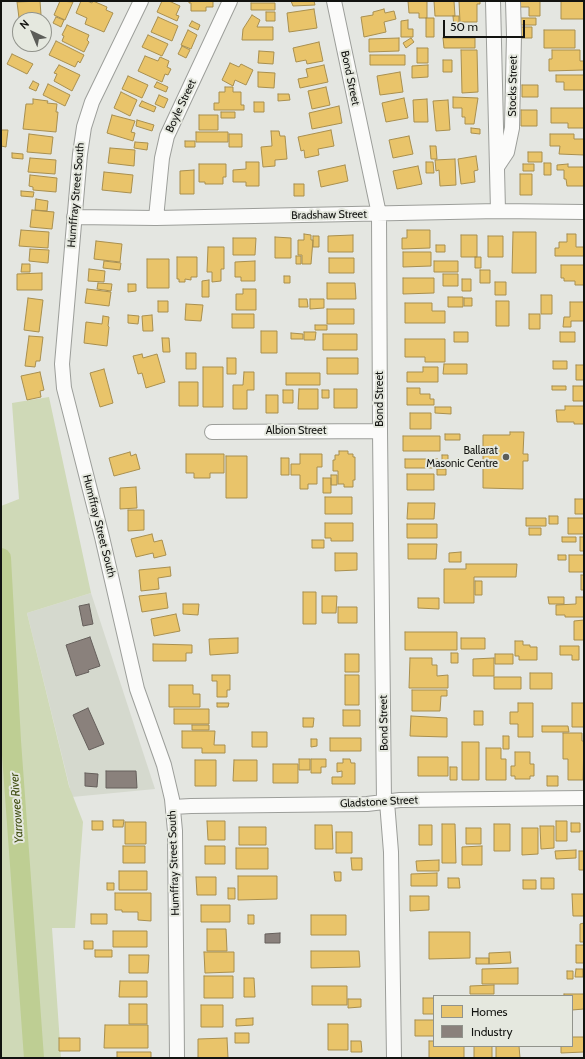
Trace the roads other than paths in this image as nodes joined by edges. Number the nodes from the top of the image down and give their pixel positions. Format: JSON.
{"nodes":[{"id":1,"x":141,"y":1,"type":"edge"},
{"id":2,"x":230,"y":1,"type":"edge"},
{"id":3,"x":334,"y":1,"type":"edge"},
{"id":4,"x":494,"y":1,"type":"edge"},
{"id":5,"x":513,"y":1,"type":"edge"},
{"id":6,"x":497,"y":167,"type":"junction"},
{"id":7,"x":498,"y":211,"type":"junction"},
{"id":8,"x":584,"y":212,"type":"edge"},
{"id":9,"x":379,"y":214,"type":"junction"},
{"id":10,"x":74,"y":217,"type":"junction"},
{"id":11,"x":156,"y":218,"type":"junction"},
{"id":12,"x":380,"y":431,"type":"junction"},
{"id":13,"x":212,"y":432,"type":"dead end"},
{"id":14,"x":584,"y":798,"type":"edge"},
{"id":15,"x":386,"y":802,"type":"junction"},
{"id":16,"x":173,"y":807,"type":"junction"},
{"id":17,"x":177,"y":1058,"type":"edge"},
{"id":18,"x":394,"y":1058,"type":"edge"}],
"edges":[{"from":1,"to":10,"type":"street","name":"Humffray Street South"},
{"from":2,"to":11,"type":"street","name":"Boyle Street"},
{"from":3,"to":9,"type":"street","name":"Bond Street"},
{"from":4,"to":6,"type":"street","name":"Stocks Street"},
{"from":5,"to":6,"type":"street","name":"Stocks Street"},
{"from":6,"to":7,"type":"street","name":"Stocks Street"},
{"from":7,"to":8,"type":"street","name":"Bradshaw Street"},
{"from":7,"to":9,"type":"street","name":"Bradshaw Street"},
{"from":9,"to":11,"type":"street","name":"Bradshaw Street"},
{"from":9,"to":12,"type":"street","name":"Bond Street"},
{"from":10,"to":11,"type":"street","name":"Bradshaw Street"},
{"from":10,"to":16,"type":"street","name":"Humffray Street South"},
{"from":12,"to":13,"type":"street","name":"Albion Street"},
{"from":12,"to":15,"type":"street","name":"Bond Street"},
{"from":14,"to":15,"type":"street","name":"Gladstone Street"},
{"from":15,"to":16,"type":"street","name":"Gladstone Street"},
{"from":15,"to":18,"type":"street","name":"Bond Street"},
{"from":16,"to":17,"type":"street","name":"Humffray Street South"}]}
